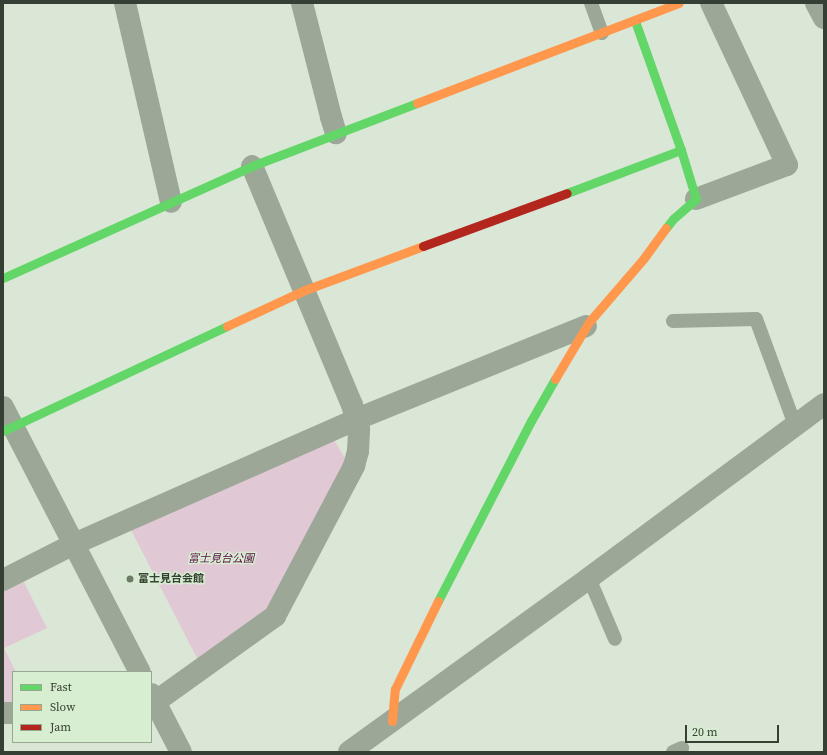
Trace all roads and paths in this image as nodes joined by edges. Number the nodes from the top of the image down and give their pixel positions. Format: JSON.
{"nodes":[{"id":1,"x":125,"y":3,"type":"edge"},
{"id":2,"x":302,"y":3,"type":"edge"},
{"id":3,"x":591,"y":3,"type":"edge"},
{"id":4,"x":679,"y":3,"type":"edge"},
{"id":5,"x":710,"y":3,"type":"edge"},
{"id":6,"x":816,"y":3,"type":"edge"},
{"id":7,"x":824,"y":18,"type":"edge"},
{"id":8,"x":635,"y":21,"type":"junction"},
{"id":9,"x":602,"y":33,"type":"junction"},
{"id":10,"x":336,"y":134,"type":"junction"},
{"id":11,"x":681,"y":150,"type":"junction"},
{"id":12,"x":252,"y":166,"type":"junction"},
{"id":13,"x":696,"y":199,"type":"junction"},
{"id":14,"x":171,"y":202,"type":"junction"},
{"id":15,"x":3,"y":278,"type":"edge"},
{"id":16,"x":305,"y":290,"type":"junction"},
{"id":17,"x":673,"y":321,"type":"dead end"},
{"id":18,"x":586,"y":326,"type":"junction"},
{"id":19,"x":824,"y":404,"type":"edge"},
{"id":20,"x":357,"y":419,"type":"junction"},
{"id":21,"x":6,"y":422,"type":"edge"},
{"id":22,"x":795,"y":425,"type":"junction"},
{"id":23,"x":74,"y":544,"type":"junction"},
{"id":24,"x":589,"y":578,"type":"junction"},
{"id":25,"x":3,"y":580,"type":"edge"},
{"id":26,"x":615,"y":639,"type":"dead end"},
{"id":27,"x":139,"y":671,"type":"edge"},
{"id":28,"x":152,"y":700,"type":"edge"},
{"id":29,"x":392,"y":721,"type":"junction"},
{"id":30,"x":181,"y":752,"type":"edge"},
{"id":31,"x":349,"y":752,"type":"edge"}],
"edges":[{"from":1,"to":14,"type":"street"},
{"from":2,"to":10,"type":"street"},
{"from":3,"to":9,"type":"lane"},
{"from":4,"to":8,"type":"street"},
{"from":5,"to":13,"type":"street"},
{"from":6,"to":7,"type":"street"},
{"from":8,"to":9,"type":"street"},
{"from":8,"to":11,"type":"street"},
{"from":9,"to":10,"type":"street"},
{"from":10,"to":12,"type":"street"},
{"from":11,"to":13,"type":"street"},
{"from":11,"to":16,"type":"street"},
{"from":12,"to":14,"type":"street"},
{"from":12,"to":16,"type":"street"},
{"from":13,"to":18,"type":"street"},
{"from":14,"to":15,"type":"street"},
{"from":16,"to":20,"type":"street"},
{"from":16,"to":21,"type":"street"},
{"from":17,"to":22,"type":"lane"},
{"from":18,"to":20,"type":"street"},
{"from":18,"to":29,"type":"street"},
{"from":19,"to":22,"type":"street"},
{"from":20,"to":23,"type":"street"},
{"from":20,"to":28,"type":"street"},
{"from":21,"to":23,"type":"street"},
{"from":22,"to":24,"type":"street"},
{"from":23,"to":25,"type":"street"},
{"from":23,"to":27,"type":"street"},
{"from":24,"to":26,"type":"lane"},
{"from":24,"to":29,"type":"street"},
{"from":28,"to":30,"type":"street"},
{"from":29,"to":31,"type":"street"}]}
